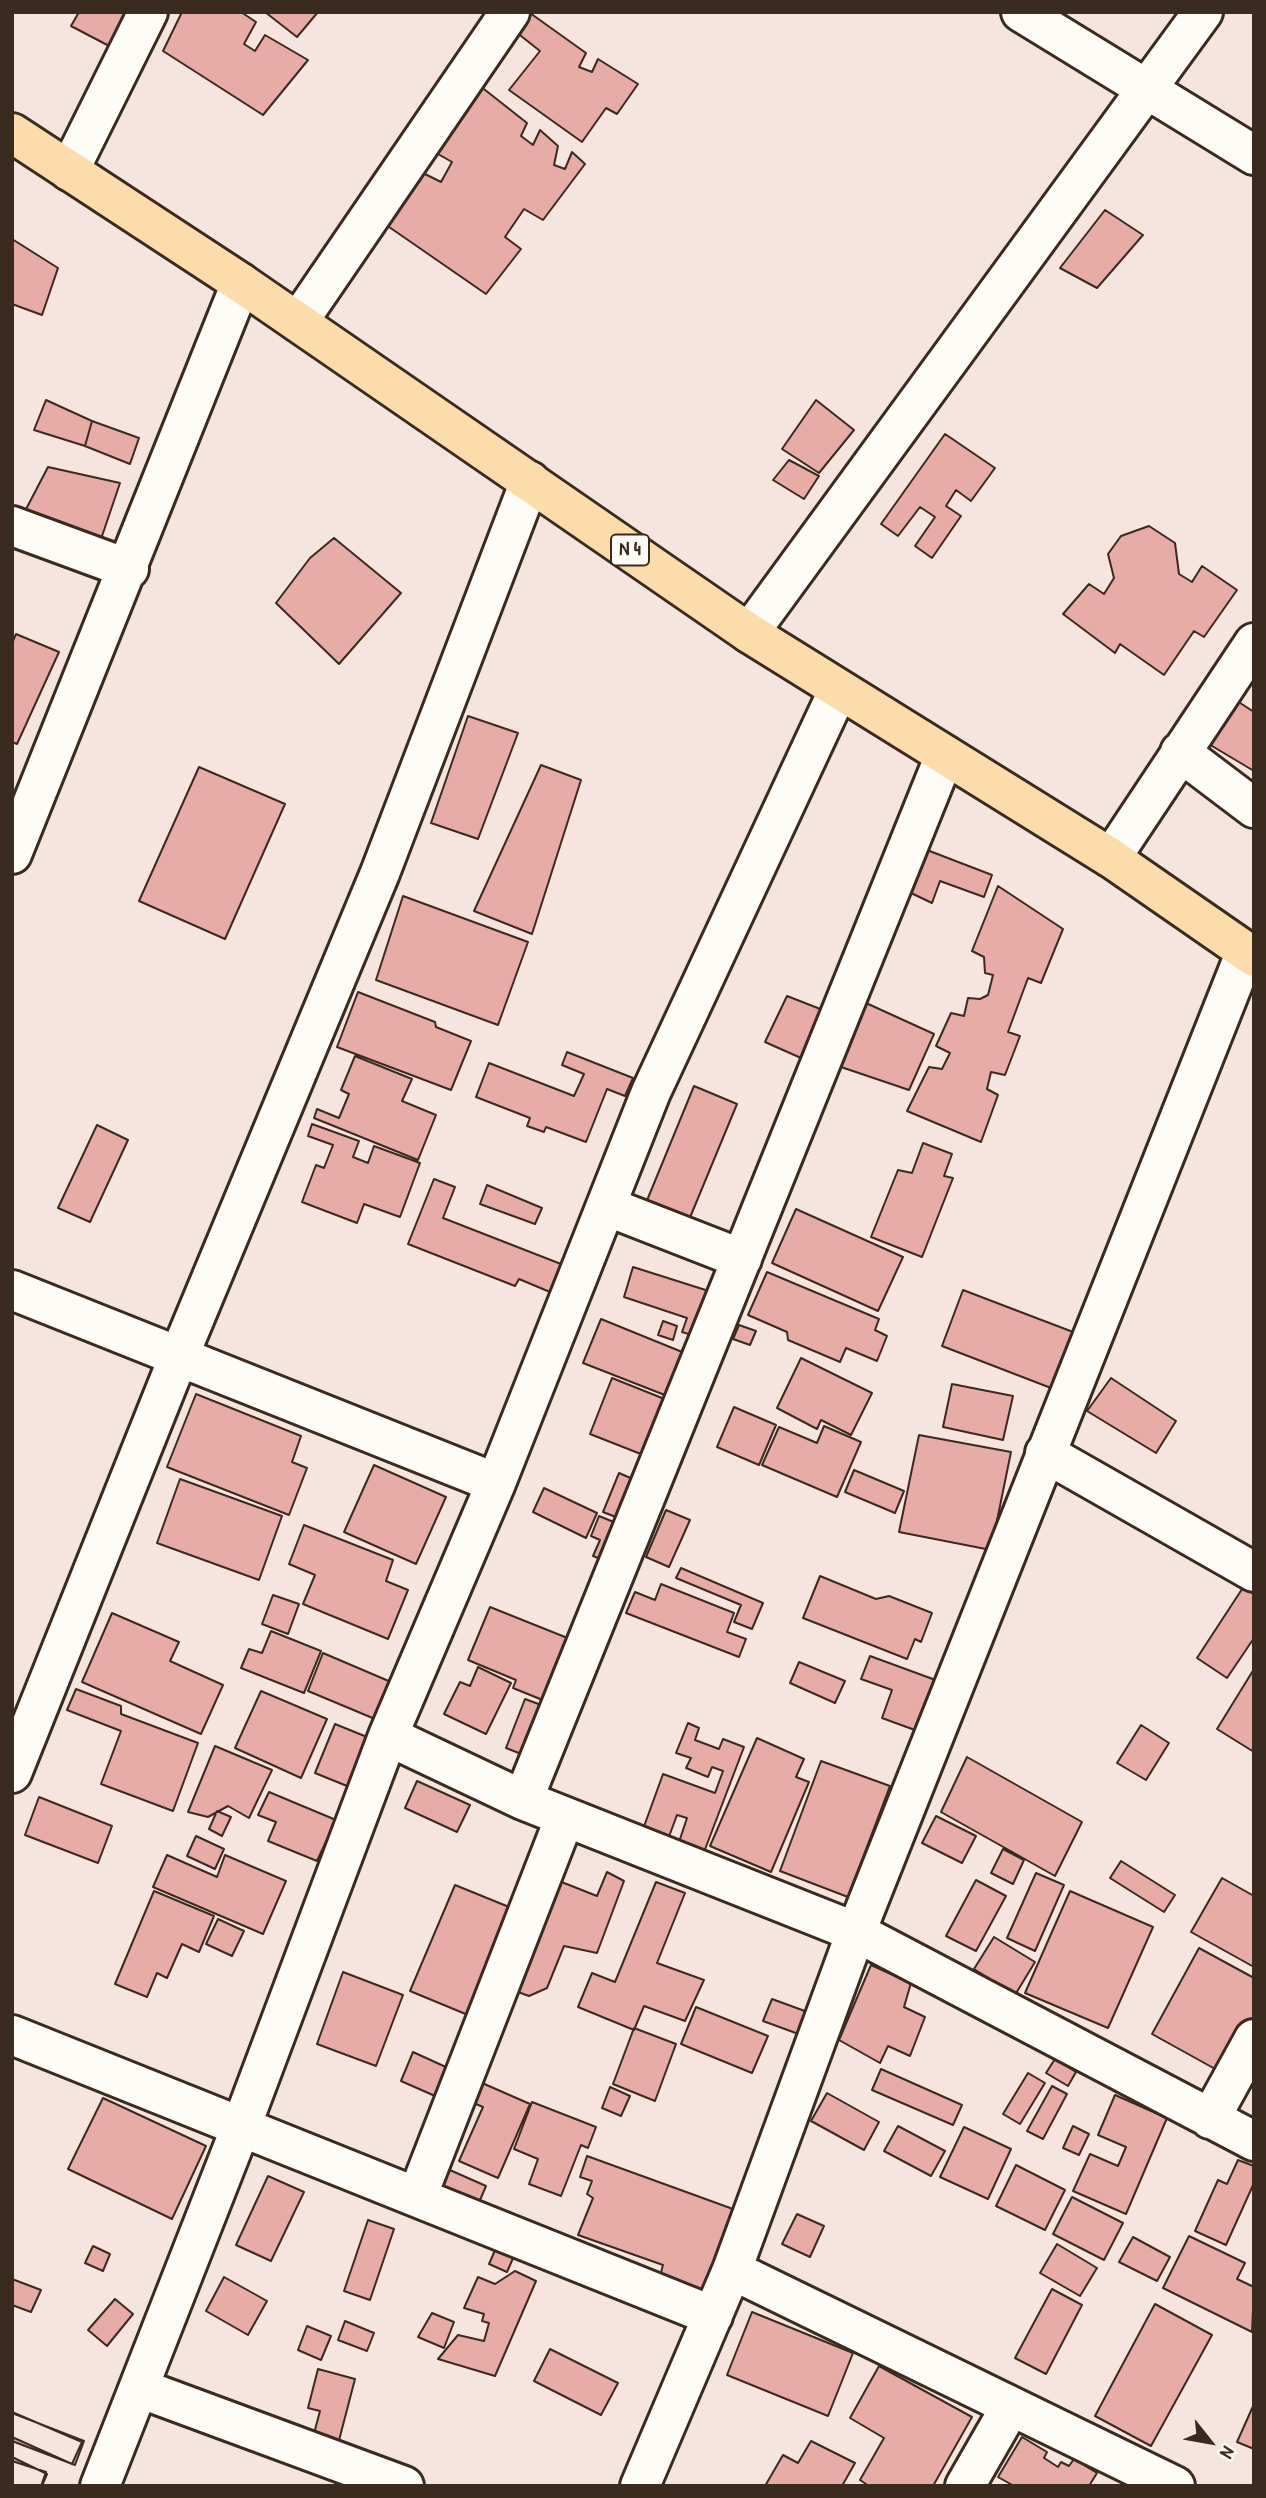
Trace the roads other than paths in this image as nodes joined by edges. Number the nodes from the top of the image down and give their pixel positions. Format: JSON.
{"nodes":[{"id":1,"x":148,"y":12,"type":"edge"},
{"id":2,"x":510,"y":12,"type":"edge"},
{"id":3,"x":1021,"y":12,"type":"edge"},
{"id":4,"x":1203,"y":12,"type":"edge"},
{"id":5,"x":1147,"y":88,"type":"junction"},
{"id":6,"x":12,"y":133,"type":"edge"},
{"id":7,"x":1254,"y":155,"type":"edge"},
{"id":8,"x":69,"y":171,"type":"junction"},
{"id":9,"x":241,"y":283,"type":"junction"},
{"id":10,"x":298,"y":322,"type":"junction"},
{"id":11,"x":530,"y":481,"type":"junction"},
{"id":12,"x":12,"y":526,"type":"edge"},
{"id":13,"x":129,"y":569,"type":"junction"},
{"id":14,"x":749,"y":633,"type":"junction"},
{"id":15,"x":1254,"y":643,"type":"edge"},
{"id":16,"x":838,"y":691,"type":"junction"},
{"id":17,"x":1180,"y":752,"type":"junction"},
{"id":18,"x":945,"y":755,"type":"junction"},
{"id":19,"x":1254,"y":808,"type":"edge"},
{"id":20,"x":12,"y":854,"type":"edge"},
{"id":21,"x":1111,"y":858,"type":"junction"},
{"id":22,"x":1250,"y":954,"type":"edge"},
{"id":23,"x":606,"y":1206,"type":"junction"},
{"id":24,"x":742,"y":1259,"type":"junction"},
{"id":25,"x":12,"y":1290,"type":"edge"},
{"id":26,"x":179,"y":1356,"type":"junction"},
{"id":27,"x":1045,"y":1453,"type":"junction"},
{"id":28,"x":496,"y":1483,"type":"junction"},
{"id":29,"x":1254,"y":1572,"type":"edge"},
{"id":30,"x":388,"y":1736,"type":"junction"},
{"id":31,"x":12,"y":1773,"type":"edge"},
{"id":32,"x":523,"y":1800,"type":"junction"},
{"id":33,"x":565,"y":1817,"type":"junction"},
{"id":34,"x":856,"y":1932,"type":"junction"},
{"id":35,"x":12,"y":2035,"type":"edge"},
{"id":36,"x":1254,"y":2039,"type":"edge"},
{"id":37,"x":1210,"y":2119,"type":"junction"},
{"id":38,"x":241,"y":2127,"type":"junction"},
{"id":39,"x":1254,"y":2141,"type":"edge"},
{"id":40,"x":417,"y":2197,"type":"junction"},
{"id":41,"x":732,"y":2270,"type":"junction"},
{"id":42,"x":713,"y":2316,"type":"junction"},
{"id":43,"x":139,"y":2388,"type":"junction"},
{"id":44,"x":1011,"y":2406,"type":"junction"},
{"id":45,"x":100,"y":2486,"type":"edge"},
{"id":46,"x":404,"y":2486,"type":"edge"},
{"id":47,"x":640,"y":2486,"type":"edge"},
{"id":48,"x":964,"y":2486,"type":"edge"},
{"id":49,"x":1175,"y":2486,"type":"edge"}],
"edges":[{"from":1,"to":8,"type":"street"},
{"from":2,"to":10,"type":"street"},
{"from":3,"to":5,"type":"street"},
{"from":4,"to":5,"type":"street"},
{"from":5,"to":7,"type":"street"},
{"from":5,"to":14,"type":"street"},
{"from":6,"to":8,"type":"main road","number":"N 4"},
{"from":8,"to":9,"type":"main road","number":"N 4"},
{"from":9,"to":10,"type":"main road","number":"N 4"},
{"from":9,"to":13,"type":"street"},
{"from":10,"to":11,"type":"main road","number":"N 4"},
{"from":11,"to":14,"type":"main road","number":"N 4"},
{"from":11,"to":26,"type":"street"},
{"from":12,"to":13,"type":"street"},
{"from":13,"to":20,"type":"street"},
{"from":14,"to":16,"type":"main road","number":"N 4"},
{"from":15,"to":17,"type":"street"},
{"from":16,"to":18,"type":"main road","number":"N 4"},
{"from":16,"to":23,"type":"street"},
{"from":17,"to":19,"type":"street"},
{"from":17,"to":21,"type":"street"},
{"from":18,"to":21,"type":"main road","number":"N 4"},
{"from":18,"to":24,"type":"street"},
{"from":21,"to":22,"type":"main road","number":"N 4"},
{"from":22,"to":27,"type":"street"},
{"from":23,"to":24,"type":"street"},
{"from":23,"to":28,"type":"street"},
{"from":24,"to":32,"type":"street"},
{"from":25,"to":26,"type":"street"},
{"from":26,"to":28,"type":"street"},
{"from":26,"to":31,"type":"street"},
{"from":27,"to":29,"type":"street"},
{"from":27,"to":34,"type":"street"},
{"from":28,"to":30,"type":"street"},
{"from":30,"to":32,"type":"street"},
{"from":30,"to":38,"type":"street"},
{"from":32,"to":33,"type":"street"},
{"from":33,"to":34,"type":"street"},
{"from":33,"to":40,"type":"street"},
{"from":34,"to":37,"type":"street"},
{"from":34,"to":41,"type":"street"},
{"from":35,"to":38,"type":"street"},
{"from":36,"to":37,"type":"street"},
{"from":37,"to":39,"type":"street"},
{"from":38,"to":40,"type":"street"},
{"from":38,"to":43,"type":"street"},
{"from":40,"to":42,"type":"street"},
{"from":41,"to":42,"type":"street"},
{"from":41,"to":44,"type":"street"},
{"from":42,"to":47,"type":"street"},
{"from":43,"to":45,"type":"street"},
{"from":43,"to":46,"type":"street"},
{"from":44,"to":48,"type":"street"},
{"from":44,"to":49,"type":"street"}]}
